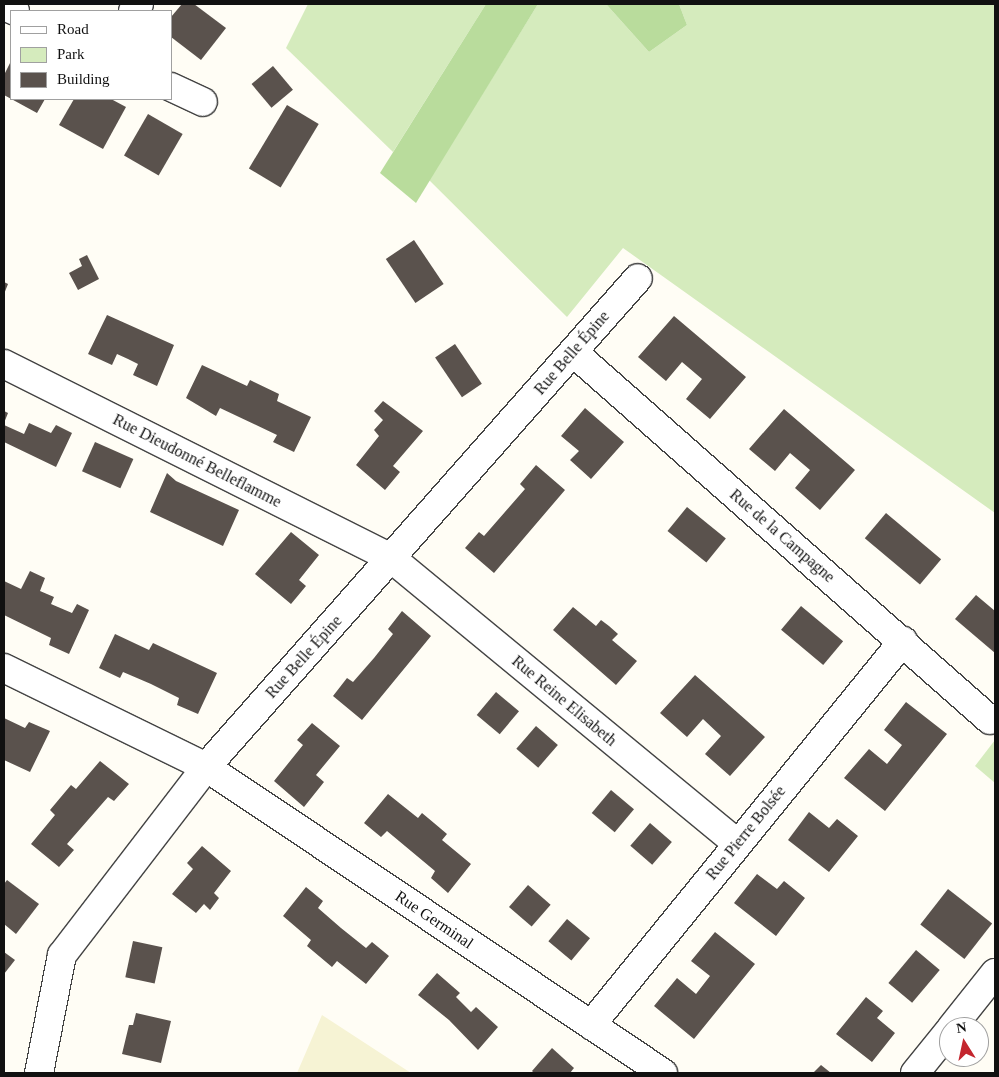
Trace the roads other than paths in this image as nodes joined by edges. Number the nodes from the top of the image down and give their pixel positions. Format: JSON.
{"nodes":[{"id":1,"x":172,"y":87,"type":"edge"},
{"id":2,"x":203,"y":102,"type":"dead end"},
{"id":3,"x":638,"y":278,"type":"dead end"},
{"id":4,"x":573,"y":352,"type":"junction"},
{"id":5,"x":4,"y":364,"type":"edge"},
{"id":6,"x":391,"y":558,"type":"junction"},
{"id":7,"x":903,"y":641,"type":"junction"},
{"id":8,"x":4,"y":668,"type":"edge"},
{"id":9,"x":990,"y":720,"type":"dead end"},
{"id":10,"x":206,"y":767,"type":"junction"},
{"id":11,"x":737,"y":843,"type":"junction"},
{"id":12,"x":995,"y":973,"type":"edge"},
{"id":13,"x":960,"y":1017,"type":"edge"},
{"id":14,"x":591,"y":1025,"type":"junction"},
{"id":15,"x":939,"y":1043,"type":"edge"},
{"id":16,"x":39,"y":1073,"type":"edge"},
{"id":17,"x":662,"y":1073,"type":"edge"},
{"id":18,"x":915,"y":1073,"type":"edge"}],
"edges":[{"from":1,"to":2,"type":"street"},
{"from":3,"to":4,"type":"street","name":"Rue Belle Épine"},
{"from":4,"to":6,"type":"street","name":"Rue Belle Épine"},
{"from":4,"to":7,"type":"street","name":"Rue de la Campagne"},
{"from":5,"to":6,"type":"street","name":"Rue Dieudonné Belleflamme"},
{"from":6,"to":10,"type":"street","name":"Rue Belle Épine"},
{"from":6,"to":11,"type":"street","name":"Rue Reine Elisabeth"},
{"from":7,"to":9,"type":"street","name":"Rue de la Campagne"},
{"from":7,"to":11,"type":"street","name":"Rue Pierre Bolsée"},
{"from":8,"to":10,"type":"street"},
{"from":10,"to":14,"type":"street","name":"Rue Germinal"},
{"from":10,"to":16,"type":"street","name":"Rue Belle Épine"},
{"from":11,"to":14,"type":"street","name":"Rue Pierre Bolsée"},
{"from":12,"to":13,"type":"street"},
{"from":14,"to":17,"type":"street","name":"Rue Germinal"},
{"from":15,"to":18,"type":"street"}]}
